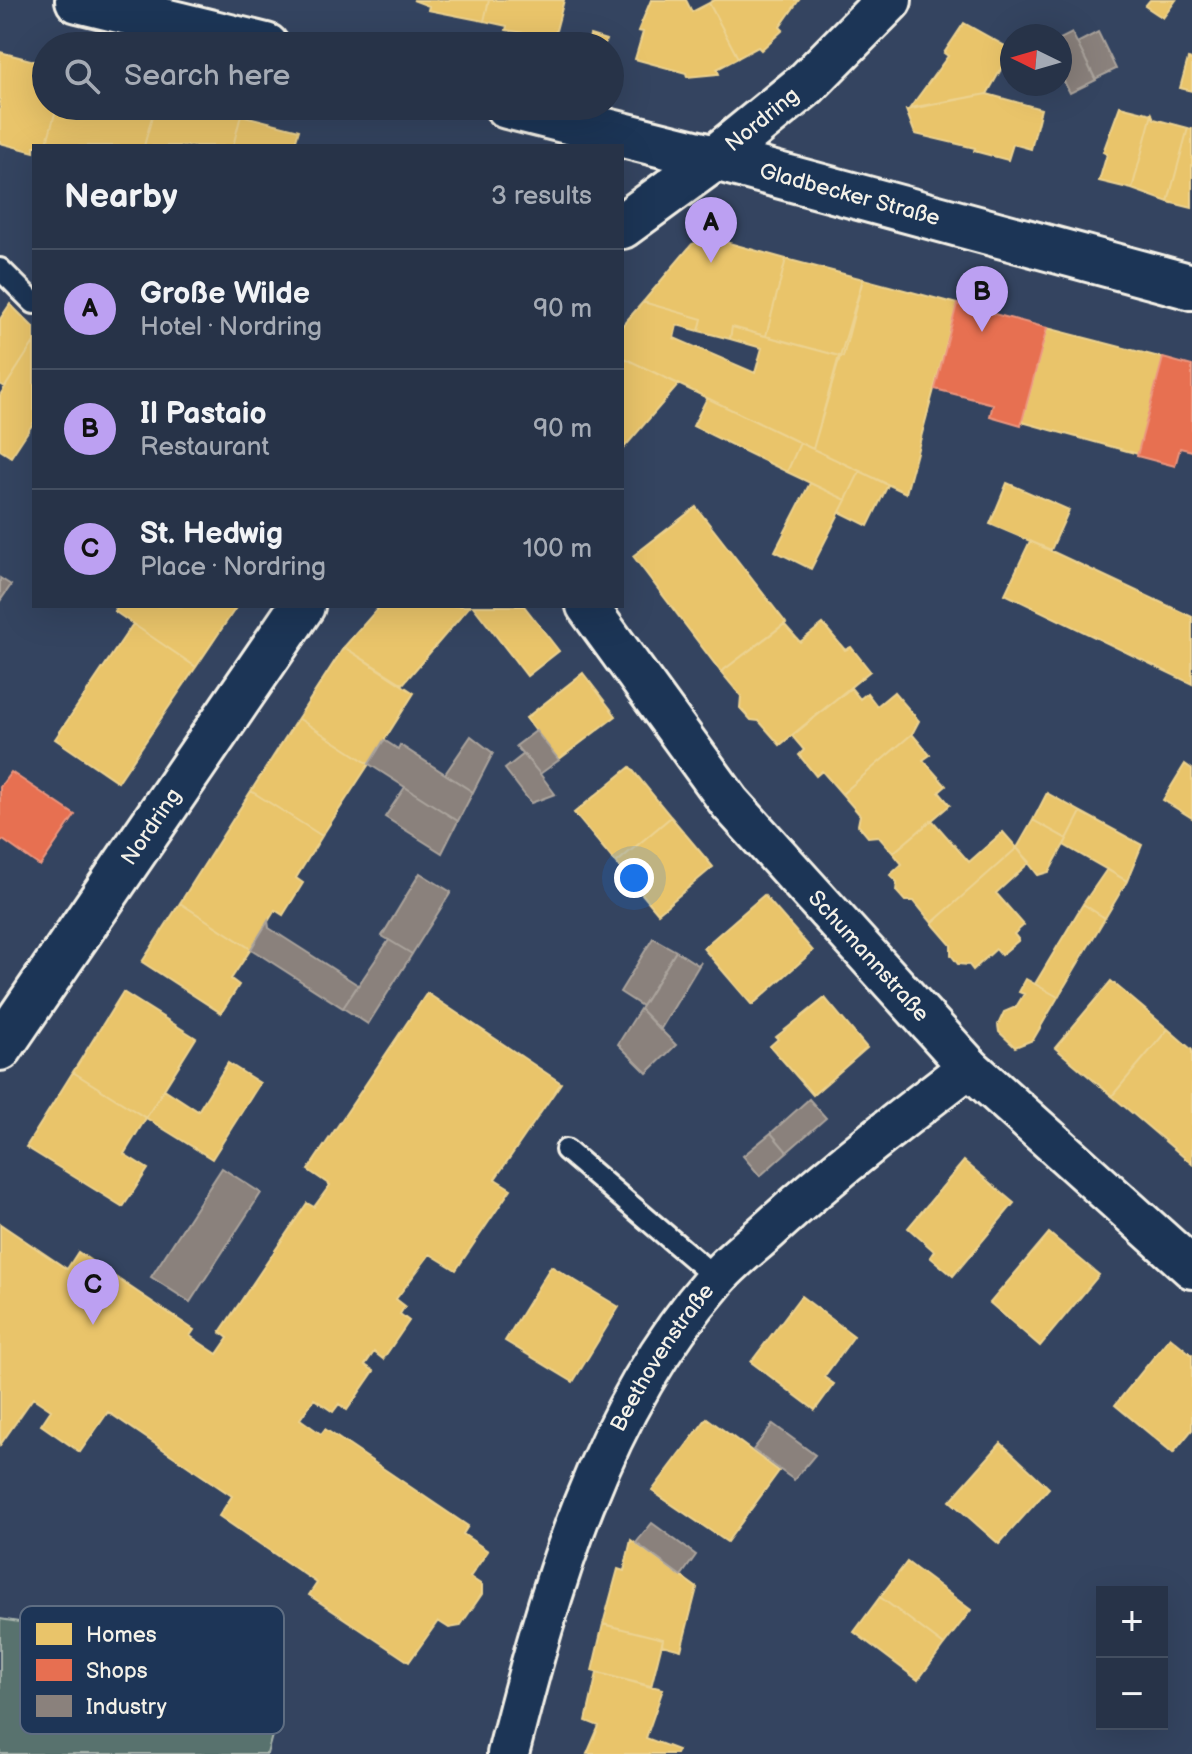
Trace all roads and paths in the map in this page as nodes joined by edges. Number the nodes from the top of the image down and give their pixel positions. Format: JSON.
{"nodes":[{"id":1,"x":78,"y":0,"type":"edge"},
{"id":2,"x":889,"y":0,"type":"edge"},
{"id":3,"x":209,"y":32,"type":"edge"},
{"id":4,"x":563,"y":120,"type":"edge"},
{"id":5,"x":715,"y":158,"type":"junction"},
{"id":6,"x":624,"y":225,"type":"edge"},
{"id":7,"x":0,"y":269,"type":"edge"},
{"id":8,"x":1192,"y":287,"type":"edge"},
{"id":9,"x":32,"y":301,"type":"edge"},
{"id":10,"x":301,"y":608,"type":"edge"},
{"id":11,"x":588,"y":608,"type":"edge"},
{"id":12,"x":1,"y":1043,"type":"edge"},
{"id":13,"x":969,"y":1067,"type":"junction"},
{"id":14,"x":566,"y":1150,"type":"dead end"},
{"id":15,"x":1192,"y":1268,"type":"edge"},
{"id":16,"x":716,"y":1278,"type":"junction"},
{"id":17,"x":508,"y":1754,"type":"edge"}],
"edges":[{"from":1,"to":3,"type":"main road"},
{"from":2,"to":5,"type":"main road","name":"Nordring"},
{"from":4,"to":5,"type":"main road","name":"Gladbecker Straße"},
{"from":5,"to":6,"type":"main road","name":"Nordring"},
{"from":5,"to":8,"type":"main road","name":"Gladbecker Straße"},
{"from":7,"to":9,"type":"lane"},
{"from":10,"to":12,"type":"main road","name":"Nordring"},
{"from":11,"to":13,"type":"street","name":"Schumannstraße"},
{"from":13,"to":15,"type":"street","name":"Schumannstraße"},
{"from":13,"to":16,"type":"street","name":"Beethovenstraße"},
{"from":14,"to":16,"type":"lane"},
{"from":16,"to":17,"type":"street","name":"Beethovenstraße"}]}
